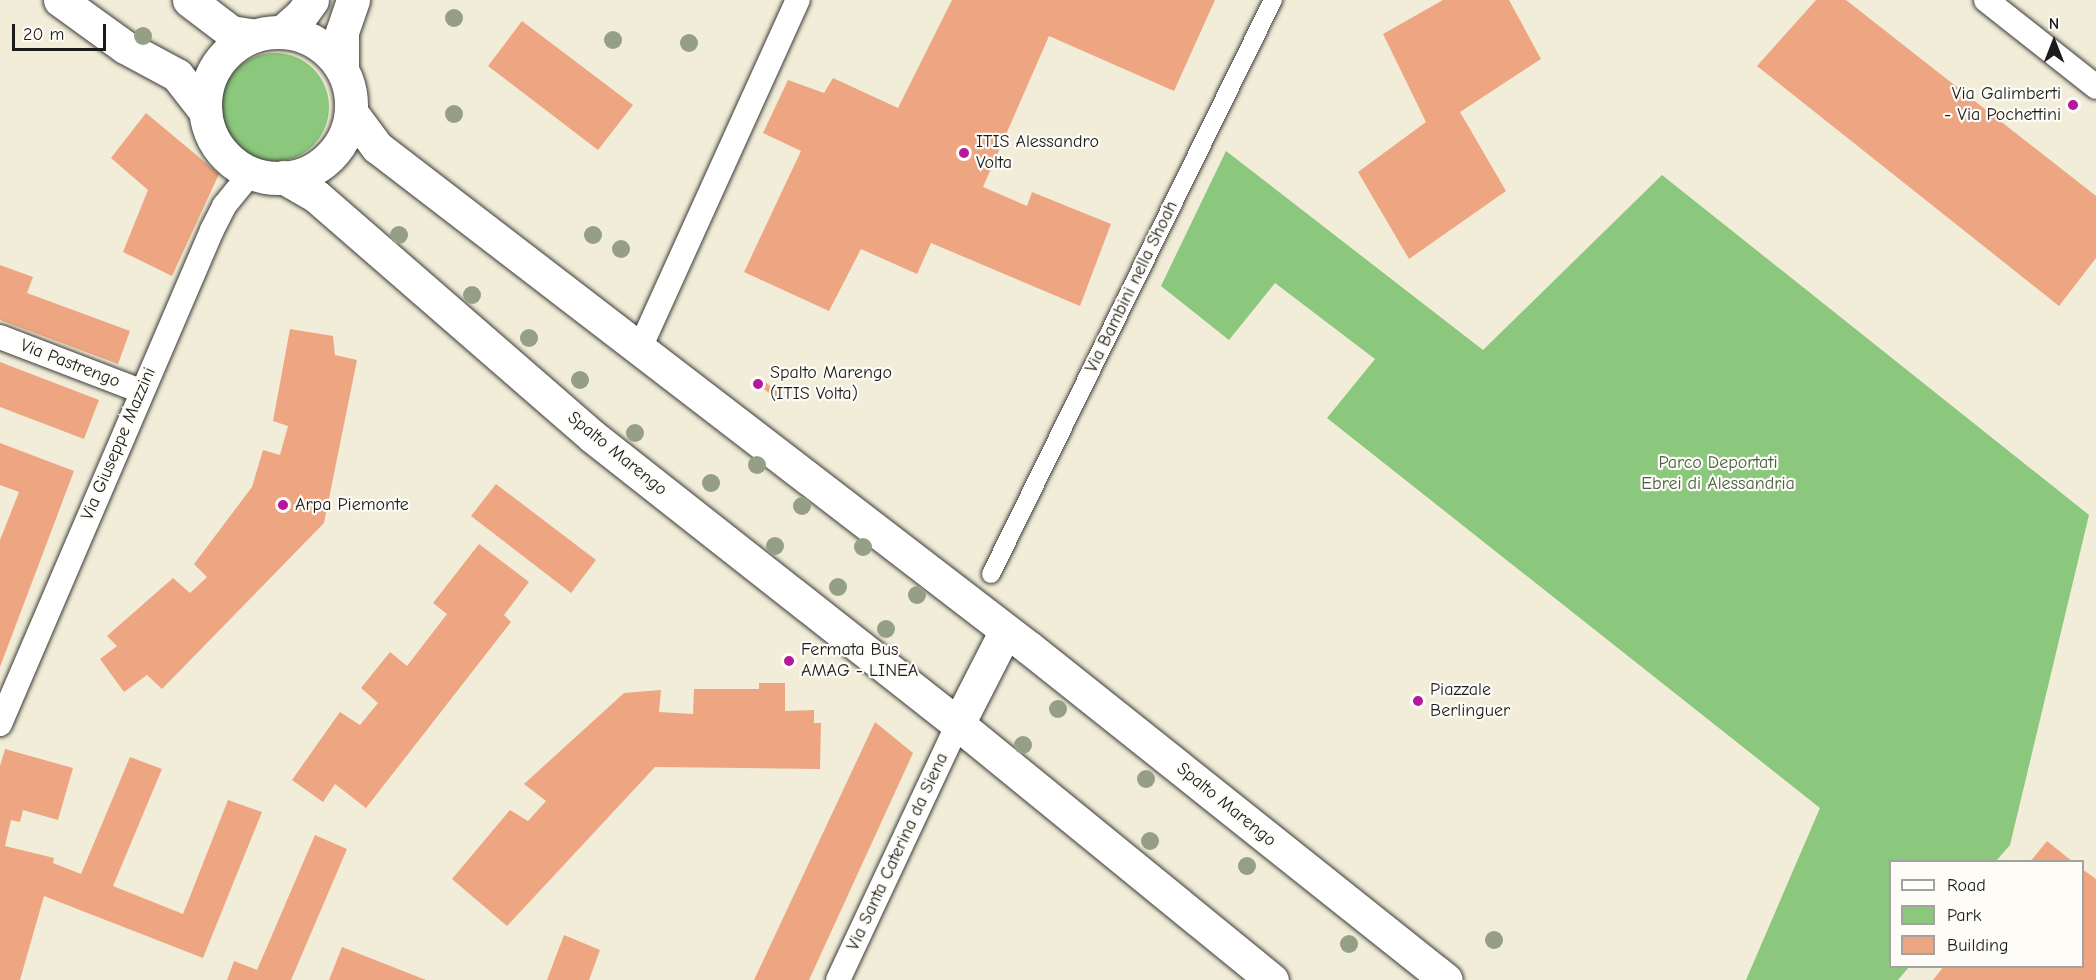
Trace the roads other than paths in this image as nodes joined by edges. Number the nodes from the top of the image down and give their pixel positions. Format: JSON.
{"nodes":[{"id":1,"x":60,"y":0,"type":"edge"},
{"id":2,"x":189,"y":0,"type":"edge"},
{"id":3,"x":312,"y":0,"type":"edge"},
{"id":4,"x":353,"y":0,"type":"edge"},
{"id":5,"x":798,"y":0,"type":"edge"},
{"id":6,"x":1274,"y":0,"type":"edge"},
{"id":7,"x":1991,"y":2,"type":"edge"},
{"id":8,"x":268,"y":34,"type":"junction"},
{"id":9,"x":342,"y":69,"type":"junction"},
{"id":10,"x":2096,"y":87,"type":"edge"},
{"id":11,"x":205,"y":111,"type":"junction"},
{"id":12,"x":351,"y":112,"type":"junction"},
{"id":13,"x":251,"y":173,"type":"junction"},
{"id":14,"x":283,"y":177,"type":"junction"},
{"id":15,"x":0,"y":337,"type":"edge"},
{"id":16,"x":639,"y":350,"type":"junction"},
{"id":17,"x":141,"y":391,"type":"junction"},
{"id":18,"x":991,"y":574,"type":"dead end"},
{"id":19,"x":1005,"y":632,"type":"junction"},
{"id":20,"x":0,"y":724,"type":"edge"},
{"id":21,"x":958,"y":724,"type":"junction"},
{"id":22,"x":838,"y":980,"type":"edge"},
{"id":23,"x":1272,"y":980,"type":"edge"},
{"id":24,"x":1446,"y":980,"type":"edge"}],
"edges":[{"from":1,"to":11,"type":"main road"},
{"from":2,"to":8,"type":"main road"},
{"from":3,"to":8,"type":"main road"},
{"from":4,"to":9,"type":"main road"},
{"from":5,"to":16,"type":"street"},
{"from":6,"to":18,"type":"street","name":"Via Bambini nella Shoah"},
{"from":7,"to":10,"type":"street"},
{"from":8,"to":9,"type":"main road"},
{"from":8,"to":11,"type":"main road"},
{"from":9,"to":12,"type":"main road"},
{"from":11,"to":13,"type":"main road"},
{"from":12,"to":14,"type":"main road"},
{"from":12,"to":16,"type":"main road","name":"Spalto Marengo"},
{"from":13,"to":14,"type":"main road"},
{"from":13,"to":17,"type":"street","name":"Via Giuseppe Mazzini"},
{"from":14,"to":21,"type":"main road","name":"Spalto Marengo"},
{"from":15,"to":17,"type":"street","name":"Via Pastrengo"},
{"from":16,"to":19,"type":"main road","name":"Spalto Marengo"},
{"from":17,"to":20,"type":"street","name":"Via Giuseppe Mazzini"},
{"from":19,"to":21,"type":"main road"},
{"from":19,"to":24,"type":"main road","name":"Spalto Marengo"},
{"from":21,"to":22,"type":"street","name":"Via Santa Caterina da Siena"},
{"from":21,"to":23,"type":"main road","name":"Spalto Marengo"}]}
